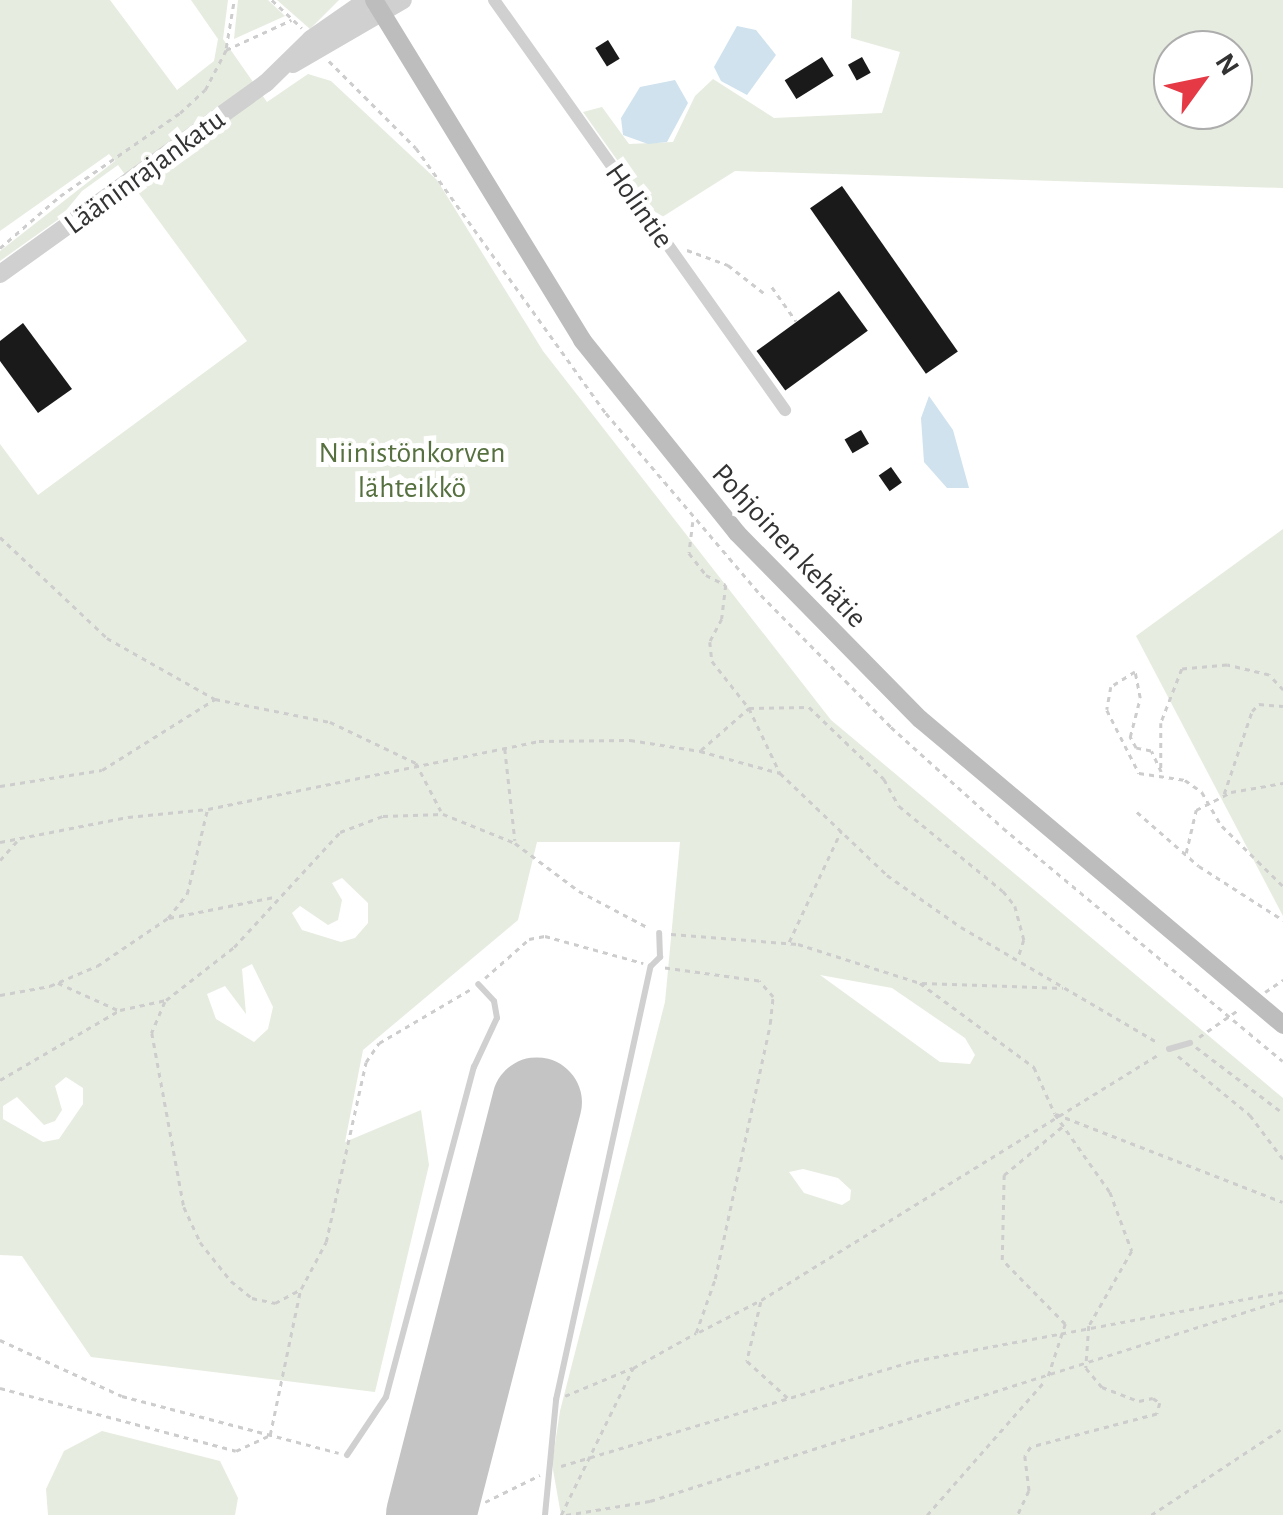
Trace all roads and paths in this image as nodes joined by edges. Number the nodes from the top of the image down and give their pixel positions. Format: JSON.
{"nodes":[{"id":1,"x":234,"y":0,"type":"edge"},
{"id":2,"x":403,"y":0,"type":"edge"},
{"id":3,"x":494,"y":0,"type":"edge"},
{"id":4,"x":374,"y":4,"type":"edge"},
{"id":5,"x":292,"y":20,"type":"dead end"},
{"id":6,"x":226,"y":50,"type":"junction"},
{"id":7,"x":666,"y":244,"type":"junction"},
{"id":8,"x":0,"y":248,"type":"edge"},
{"id":9,"x":0,"y":274,"type":"edge"},
{"id":10,"x":772,"y":288,"type":"dead end"},
{"id":11,"x":764,"y":293,"type":"dead end"},
{"id":12,"x":796,"y":322,"type":"dead end"},
{"id":13,"x":785,"y":410,"type":"dead end"},
{"id":14,"x":693,"y":520,"type":"dead end"},
{"id":15,"x":0,"y":537,"type":"edge"},
{"id":16,"x":1283,"y":690,"type":"edge"},
{"id":17,"x":215,"y":699,"type":"junction"},
{"id":18,"x":1283,"y":706,"type":"edge"},
{"id":19,"x":748,"y":708,"type":"junction"},
{"id":20,"x":505,"y":747,"type":"junction"},
{"id":21,"x":700,"y":751,"type":"junction"},
{"id":22,"x":416,"y":763,"type":"junction"},
{"id":23,"x":780,"y":773,"type":"junction"},
{"id":24,"x":1283,"y":783,"type":"edge"},
{"id":25,"x":0,"y":786,"type":"edge"},
{"id":26,"x":1224,"y":796,"type":"junction"},
{"id":27,"x":1209,"y":803,"type":"junction"},
{"id":28,"x":208,"y":809,"type":"junction"},
{"id":29,"x":1136,"y":812,"type":"dead end"},
{"id":30,"x":442,"y":814,"type":"junction"},
{"id":31,"x":842,"y":830,"type":"junction"},
{"id":32,"x":18,"y":840,"type":"junction"},
{"id":33,"x":0,"y":842,"type":"edge"},
{"id":34,"x":515,"y":843,"type":"junction"},
{"id":35,"x":1186,"y":854,"type":"junction"},
{"id":36,"x":0,"y":860,"type":"edge"},
{"id":37,"x":1283,"y":886,"type":"edge"},
{"id":38,"x":275,"y":897,"type":"junction"},
{"id":39,"x":168,"y":918,"type":"junction"},
{"id":40,"x":1283,"y":920,"type":"edge"},
{"id":41,"x":659,"y":934,"type":"junction"},
{"id":42,"x":789,"y":943,"type":"junction"},
{"id":43,"x":1017,"y":960,"type":"junction"},
{"id":44,"x":650,"y":966,"type":"junction"},
{"id":45,"x":58,"y":983,"type":"junction"},
{"id":46,"x":920,"y":983,"type":"junction"},
{"id":47,"x":478,"y":984,"type":"junction"},
{"id":48,"x":1066,"y":988,"type":"junction"},
{"id":49,"x":0,"y":995,"type":"edge"},
{"id":50,"x":166,"y":1000,"type":"junction"},
{"id":51,"x":120,"y":1010,"type":"junction"},
{"id":52,"x":1283,"y":1025,"type":"edge"},
{"id":53,"x":1190,"y":1042,"type":"joint"},
{"id":54,"x":1168,"y":1048,"type":"junction"},
{"id":55,"x":0,"y":1080,"type":"edge"},
{"id":56,"x":1282,"y":1112,"type":"edge"},
{"id":57,"x":1055,"y":1114,"type":"junction"},
{"id":58,"x":1064,"y":1126,"type":"junction"},
{"id":59,"x":1283,"y":1160,"type":"edge"},
{"id":60,"x":1283,"y":1202,"type":"edge"},
{"id":61,"x":300,"y":1290,"type":"junction"},
{"id":62,"x":1283,"y":1292,"type":"edge"},
{"id":63,"x":761,"y":1300,"type":"junction"},
{"id":64,"x":1283,"y":1300,"type":"edge"},
{"id":65,"x":1089,"y":1326,"type":"junction"},
{"id":66,"x":1065,"y":1330,"type":"junction"},
{"id":67,"x":696,"y":1333,"type":"junction"},
{"id":68,"x":0,"y":1340,"type":"edge"},
{"id":69,"x":1086,"y":1366,"type":"junction"},
{"id":70,"x":633,"y":1368,"type":"junction"},
{"id":71,"x":1046,"y":1379,"type":"junction"},
{"id":72,"x":0,"y":1388,"type":"edge"},
{"id":73,"x":789,"y":1399,"type":"junction"},
{"id":74,"x":556,"y":1400,"type":"junction"},
{"id":75,"x":1283,"y":1428,"type":"edge"},
{"id":76,"x":270,"y":1435,"type":"junction"},
{"id":77,"x":595,"y":1453,"type":"junction"},
{"id":78,"x":347,"y":1456,"type":"joint"},
{"id":79,"x":550,"y":1470,"type":"junction"},
{"id":80,"x":485,"y":1502,"type":"dead end"},
{"id":81,"x":545,"y":1515,"type":"edge"},
{"id":82,"x":564,"y":1515,"type":"edge"},
{"id":83,"x":927,"y":1515,"type":"edge"},
{"id":84,"x":1018,"y":1515,"type":"edge"},
{"id":85,"x":1151,"y":1515,"type":"edge"}],
"edges":[{"from":1,"to":6,"type":"path"},
{"from":2,"to":4,"type":"street","name":"Lääninrajankatu"},
{"from":3,"to":7,"type":"street","name":"Holintie"},
{"from":4,"to":9,"type":"street","name":"Lääninrajankatu"},
{"from":4,"to":52,"type":"main road","name":"Pohjoinen kehätie"},
{"from":5,"to":6,"type":"path"},
{"from":6,"to":8,"type":"path"},
{"from":7,"to":11,"type":"path"},
{"from":7,"to":13,"type":"street","name":"Holintie"},
{"from":10,"to":12,"type":"path"},
{"from":14,"to":19,"type":"path"},
{"from":15,"to":17,"type":"path"},
{"from":16,"to":27,"type":"path"},
{"from":17,"to":22,"type":"path"},
{"from":17,"to":25,"type":"path"},
{"from":18,"to":26,"type":"path"},
{"from":19,"to":21,"type":"path"},
{"from":19,"to":23,"type":"path"},
{"from":19,"to":43,"type":"path"},
{"from":20,"to":21,"type":"path"},
{"from":20,"to":22,"type":"path"},
{"from":20,"to":34,"type":"path"},
{"from":21,"to":23,"type":"path"},
{"from":22,"to":28,"type":"path"},
{"from":22,"to":30,"type":"path"},
{"from":23,"to":31,"type":"path"},
{"from":24,"to":26,"type":"path"},
{"from":26,"to":27,"type":"path"},
{"from":27,"to":35,"type":"path"},
{"from":27,"to":37,"type":"path"},
{"from":28,"to":32,"type":"path"},
{"from":28,"to":39,"type":"path"},
{"from":29,"to":35,"type":"path"},
{"from":30,"to":34,"type":"path"},
{"from":30,"to":38,"type":"path"},
{"from":31,"to":42,"type":"path"},
{"from":31,"to":43,"type":"path"},
{"from":32,"to":33,"type":"path"},
{"from":32,"to":36,"type":"path"},
{"from":34,"to":41,"type":"path"},
{"from":35,"to":40,"type":"path"},
{"from":38,"to":39,"type":"path"},
{"from":38,"to":50,"type":"path"},
{"from":39,"to":45,"type":"path"},
{"from":41,"to":42,"type":"path"},
{"from":41,"to":44,"type":"lane"},
{"from":42,"to":46,"type":"path"},
{"from":43,"to":48,"type":"path"},
{"from":44,"to":47,"type":"path"},
{"from":44,"to":67,"type":"path"},
{"from":44,"to":74,"type":"lane"},
{"from":45,"to":49,"type":"path"},
{"from":45,"to":51,"type":"path"},
{"from":46,"to":48,"type":"path"},
{"from":46,"to":57,"type":"path"},
{"from":47,"to":61,"type":"path"},
{"from":47,"to":78,"type":"lane"},
{"from":48,"to":54,"type":"path"},
{"from":50,"to":51,"type":"path"},
{"from":50,"to":61,"type":"path"},
{"from":51,"to":55,"type":"path"},
{"from":53,"to":54,"type":"lane"},
{"from":53,"to":56,"type":"path"},
{"from":54,"to":57,"type":"path"},
{"from":54,"to":59,"type":"path"},
{"from":57,"to":58,"type":"path"},
{"from":57,"to":60,"type":"path"},
{"from":57,"to":63,"type":"path"},
{"from":58,"to":65,"type":"path"},
{"from":58,"to":66,"type":"path"},
{"from":61,"to":76,"type":"path"},
{"from":62,"to":65,"type":"path"},
{"from":63,"to":67,"type":"path"},
{"from":63,"to":73,"type":"path"},
{"from":64,"to":69,"type":"path"},
{"from":65,"to":66,"type":"path"},
{"from":65,"to":69,"type":"path"},
{"from":66,"to":71,"type":"path"},
{"from":66,"to":73,"type":"path"},
{"from":67,"to":70,"type":"path"},
{"from":68,"to":76,"type":"path"},
{"from":69,"to":71,"type":"path"},
{"from":69,"to":84,"type":"path"},
{"from":70,"to":74,"type":"path"},
{"from":70,"to":77,"type":"path"},
{"from":71,"to":82,"type":"path"},
{"from":71,"to":83,"type":"path"},
{"from":72,"to":76,"type":"path"},
{"from":73,"to":77,"type":"path"},
{"from":74,"to":79,"type":"lane"},
{"from":75,"to":85,"type":"path"},
{"from":76,"to":78,"type":"path"},
{"from":77,"to":79,"type":"path"},
{"from":77,"to":82,"type":"path"},
{"from":79,"to":80,"type":"path"},
{"from":79,"to":81,"type":"lane"}]}
